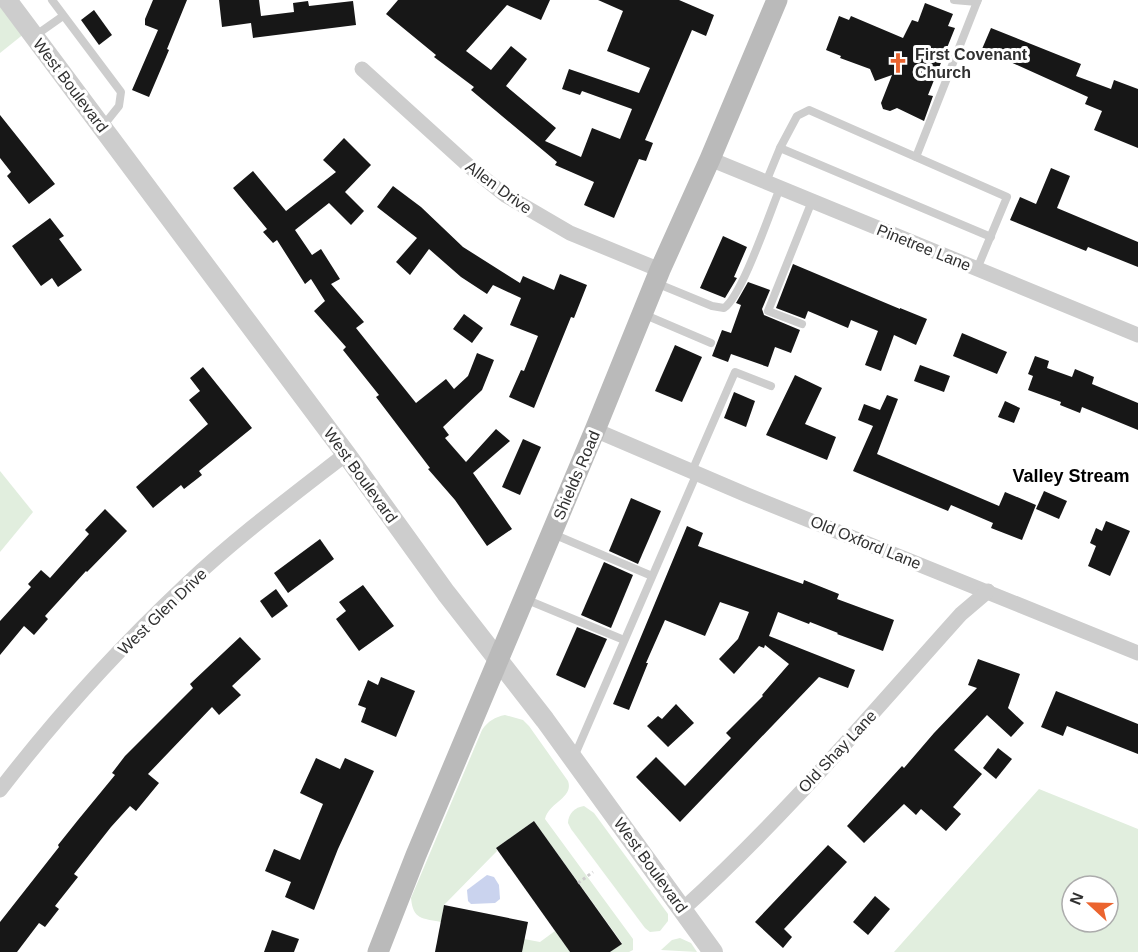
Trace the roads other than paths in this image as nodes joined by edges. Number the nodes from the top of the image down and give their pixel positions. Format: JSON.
{"nodes":[{"id":1,"x":7,"y":0,"type":"edge"},
{"id":2,"x":52,"y":0,"type":"edge"},
{"id":3,"x":777,"y":0,"type":"edge"},
{"id":4,"x":954,"y":0,"type":"edge"},
{"id":5,"x":978,"y":1,"type":"edge"},
{"id":6,"x":63,"y":16,"type":"junction"},
{"id":7,"x":35,"y":36,"type":"junction"},
{"id":8,"x":362,"y":69,"type":"dead end"},
{"id":9,"x":102,"y":128,"type":"junction"},
{"id":10,"x":780,"y":148,"type":"junction"},
{"id":11,"x":916,"y":157,"type":"junction"},
{"id":12,"x":710,"y":159,"type":"junction"},
{"id":13,"x":766,"y":182,"type":"junction"},
{"id":14,"x":780,"y":188,"type":"junction"},
{"id":15,"x":812,"y":201,"type":"junction"},
{"id":16,"x":990,"y":237,"type":"junction"},
{"id":17,"x":977,"y":269,"type":"junction"},
{"id":18,"x":657,"y":276,"type":"junction"},
{"id":19,"x":642,"y":314,"type":"junction"},
{"id":20,"x":802,"y":324,"type":"dead end"},
{"id":21,"x":1138,"y":335,"type":"edge"},
{"id":22,"x":711,"y":343,"type":"dead end"},
{"id":23,"x":771,"y":386,"type":"dead end"},
{"id":24,"x":595,"y":430,"type":"junction"},
{"id":25,"x":346,"y":454,"type":"junction"},
{"id":26,"x":694,"y":472,"type":"junction"},
{"id":27,"x":551,"y":533,"type":"junction"},
{"id":28,"x":652,"y":576,"type":"junction"},
{"id":29,"x":988,"y":591,"type":"junction"},
{"id":30,"x":524,"y":598,"type":"junction"},
{"id":31,"x":624,"y":640,"type":"junction"},
{"id":32,"x":1137,"y":651,"type":"edge"},
{"id":33,"x":498,"y":660,"type":"junction"},
{"id":34,"x":573,"y":758,"type":"junction"},
{"id":35,"x":0,"y":790,"type":"edge"},
{"id":36,"x":683,"y":909,"type":"junction"},
{"id":37,"x":378,"y":952,"type":"edge"},
{"id":38,"x":713,"y":952,"type":"edge"}],
"edges":[{"from":1,"to":7,"type":"street","name":"West Boulevard"},
{"from":2,"to":6,"type":"lane"},
{"from":3,"to":12,"type":"main road","name":"Shields Road"},
{"from":4,"to":5,"type":"lane"},
{"from":5,"to":11,"type":"lane"},
{"from":6,"to":7,"type":"lane"},
{"from":6,"to":9,"type":"lane"},
{"from":7,"to":9,"type":"street","name":"West Boulevard"},
{"from":8,"to":18,"type":"street","name":"Allen Drive"},
{"from":9,"to":25,"type":"street","name":"West Boulevard"},
{"from":10,"to":11,"type":"lane"},
{"from":10,"to":13,"type":"lane"},
{"from":10,"to":16,"type":"lane"},
{"from":11,"to":16,"type":"lane"},
{"from":12,"to":13,"type":"street","name":"Pinetree Lane"},
{"from":12,"to":18,"type":"main road","name":"Shields Road"},
{"from":13,"to":14,"type":"street","name":"Pinetree Lane"},
{"from":14,"to":15,"type":"street","name":"Pinetree Lane"},
{"from":14,"to":18,"type":"lane"},
{"from":15,"to":17,"type":"street","name":"Pinetree Lane"},
{"from":15,"to":20,"type":"lane"},
{"from":16,"to":17,"type":"lane"},
{"from":17,"to":21,"type":"street","name":"Pinetree Lane"},
{"from":18,"to":19,"type":"main road","name":"Shields Road"},
{"from":19,"to":22,"type":"lane"},
{"from":19,"to":24,"type":"main road","name":"Shields Road"},
{"from":23,"to":26,"type":"lane"},
{"from":24,"to":26,"type":"street","name":"Old Oxford Lane"},
{"from":24,"to":27,"type":"main road","name":"Shields Road"},
{"from":25,"to":33,"type":"street","name":"West Boulevard"},
{"from":25,"to":35,"type":"street","name":"West Glen Drive"},
{"from":26,"to":28,"type":"lane"},
{"from":26,"to":29,"type":"street","name":"Old Oxford Lane"},
{"from":27,"to":28,"type":"lane"},
{"from":27,"to":30,"type":"main road","name":"Shields Road"},
{"from":28,"to":31,"type":"lane"},
{"from":29,"to":32,"type":"street","name":"Old Oxford Lane"},
{"from":29,"to":36,"type":"street","name":"Old Shay Lane"},
{"from":30,"to":31,"type":"lane"},
{"from":30,"to":33,"type":"main road","name":"Shields Road"},
{"from":31,"to":34,"type":"lane"},
{"from":33,"to":34,"type":"street","name":"West Boulevard"},
{"from":33,"to":37,"type":"main road","name":"Shields Road"},
{"from":34,"to":36,"type":"street","name":"West Boulevard"},
{"from":36,"to":38,"type":"street","name":"West Boulevard"}]}
